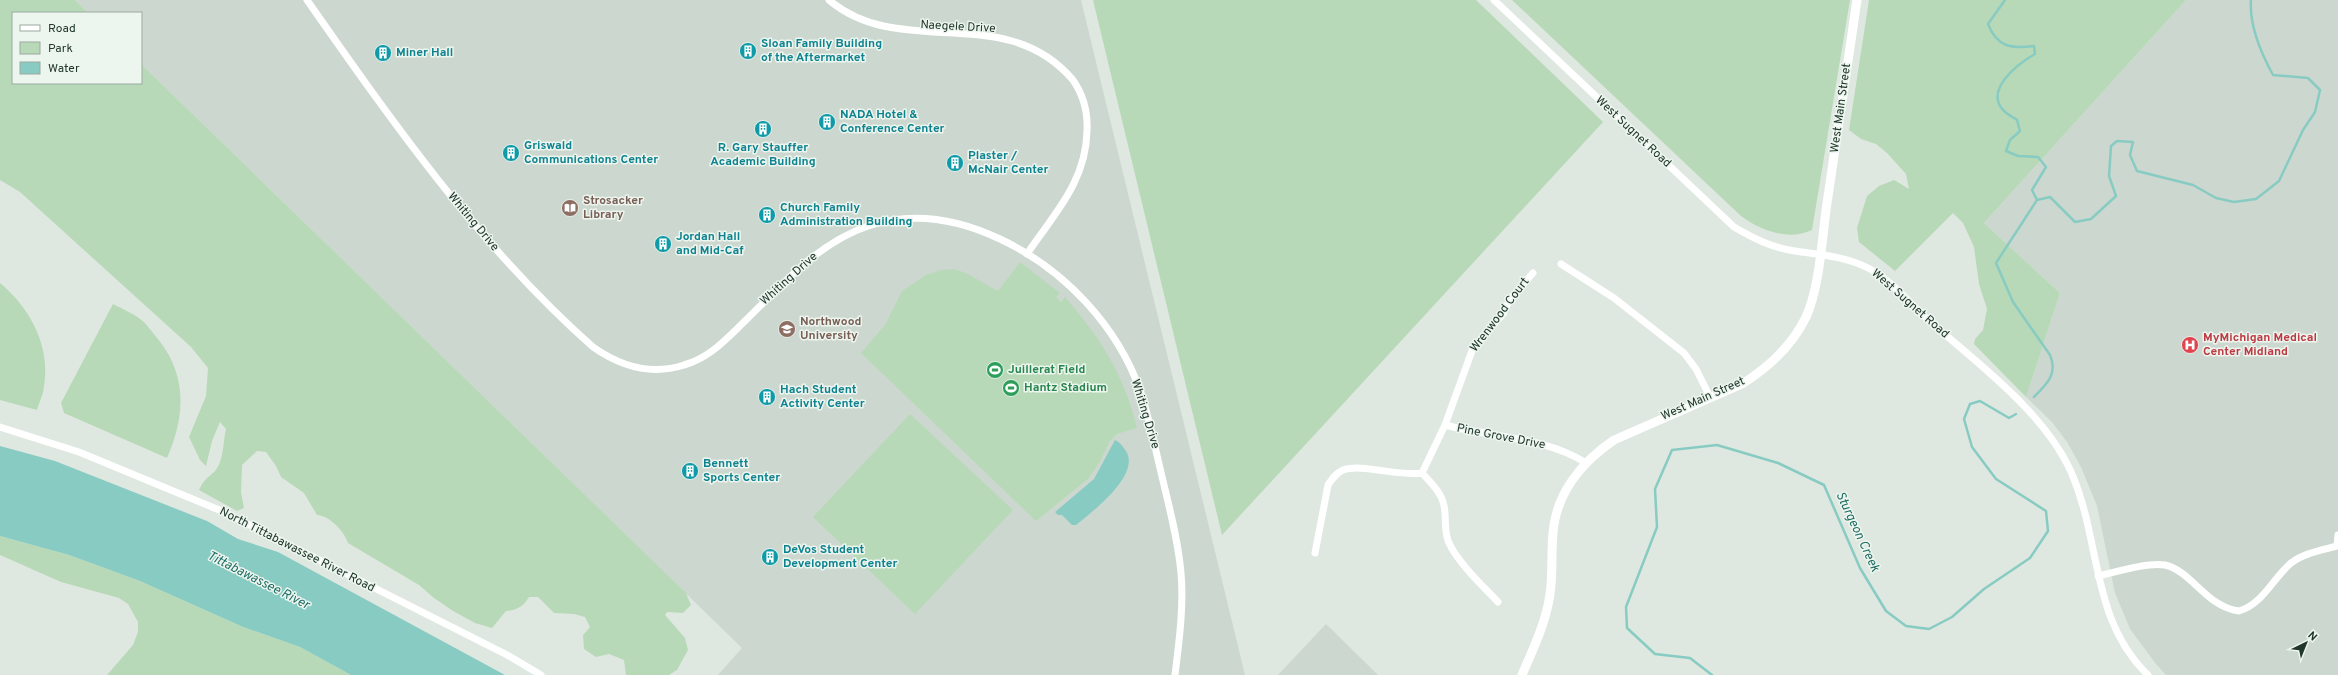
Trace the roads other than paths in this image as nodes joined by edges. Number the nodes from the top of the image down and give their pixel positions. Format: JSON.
{"nodes":[{"id":1,"x":307,"y":0,"type":"edge"},
{"id":2,"x":829,"y":0,"type":"edge"},
{"id":3,"x":1494,"y":0,"type":"edge"},
{"id":4,"x":1857,"y":0,"type":"edge"},
{"id":5,"x":973,"y":26,"type":"dead end"},
{"id":6,"x":1013,"y":33,"type":"dead end"},
{"id":7,"x":1027,"y":254,"type":"junction"},
{"id":8,"x":1820,"y":254,"type":"junction"},
{"id":9,"x":1561,"y":264,"type":"dead end"},
{"id":10,"x":1533,"y":273,"type":"dead end"},
{"id":11,"x":1710,"y":397,"type":"junction"},
{"id":12,"x":1445,"y":426,"type":"junction"},
{"id":13,"x":0,"y":427,"type":"edge"},
{"id":14,"x":1586,"y":463,"type":"junction"},
{"id":15,"x":1422,"y":473,"type":"junction"},
{"id":16,"x":2338,"y":535,"type":"edge"},
{"id":17,"x":2337,"y":546,"type":"edge"},
{"id":18,"x":1315,"y":553,"type":"dead end"},
{"id":19,"x":2098,"y":576,"type":"junction"},
{"id":20,"x":1498,"y":602,"type":"dead end"},
{"id":21,"x":541,"y":675,"type":"edge"},
{"id":22,"x":1175,"y":675,"type":"edge"},
{"id":23,"x":1522,"y":675,"type":"edge"},
{"id":24,"x":2148,"y":675,"type":"edge"}],
"edges":[{"from":1,"to":7,"type":"street","name":"Whiting Drive"},
{"from":2,"to":5,"type":"street","name":"Naegele Drive"},
{"from":3,"to":8,"type":"street","name":"West Sugnet Road"},
{"from":4,"to":8,"type":"street","name":"West Main Street"},
{"from":6,"to":7,"type":"street","name":"Naegele Drive"},
{"from":7,"to":22,"type":"street","name":"Whiting Drive"},
{"from":8,"to":11,"type":"street","name":"West Main Street"},
{"from":8,"to":19,"type":"street","name":"West Sugnet Road"},
{"from":9,"to":11,"type":"street"},
{"from":10,"to":12,"type":"street","name":"Wrenwood Court"},
{"from":11,"to":14,"type":"street","name":"West Main Street"},
{"from":12,"to":14,"type":"street","name":"Pine Grove Drive"},
{"from":12,"to":15,"type":"street","name":"Pine Grove Drive"},
{"from":13,"to":21,"type":"street","name":"North Tittabawassee River Road"},
{"from":14,"to":23,"type":"street","name":"West Main Street"},
{"from":15,"to":18,"type":"street"},
{"from":15,"to":20,"type":"street"},
{"from":16,"to":17,"type":"street"},
{"from":17,"to":19,"type":"street"},
{"from":19,"to":24,"type":"street","name":"West Sugnet Road"}]}
